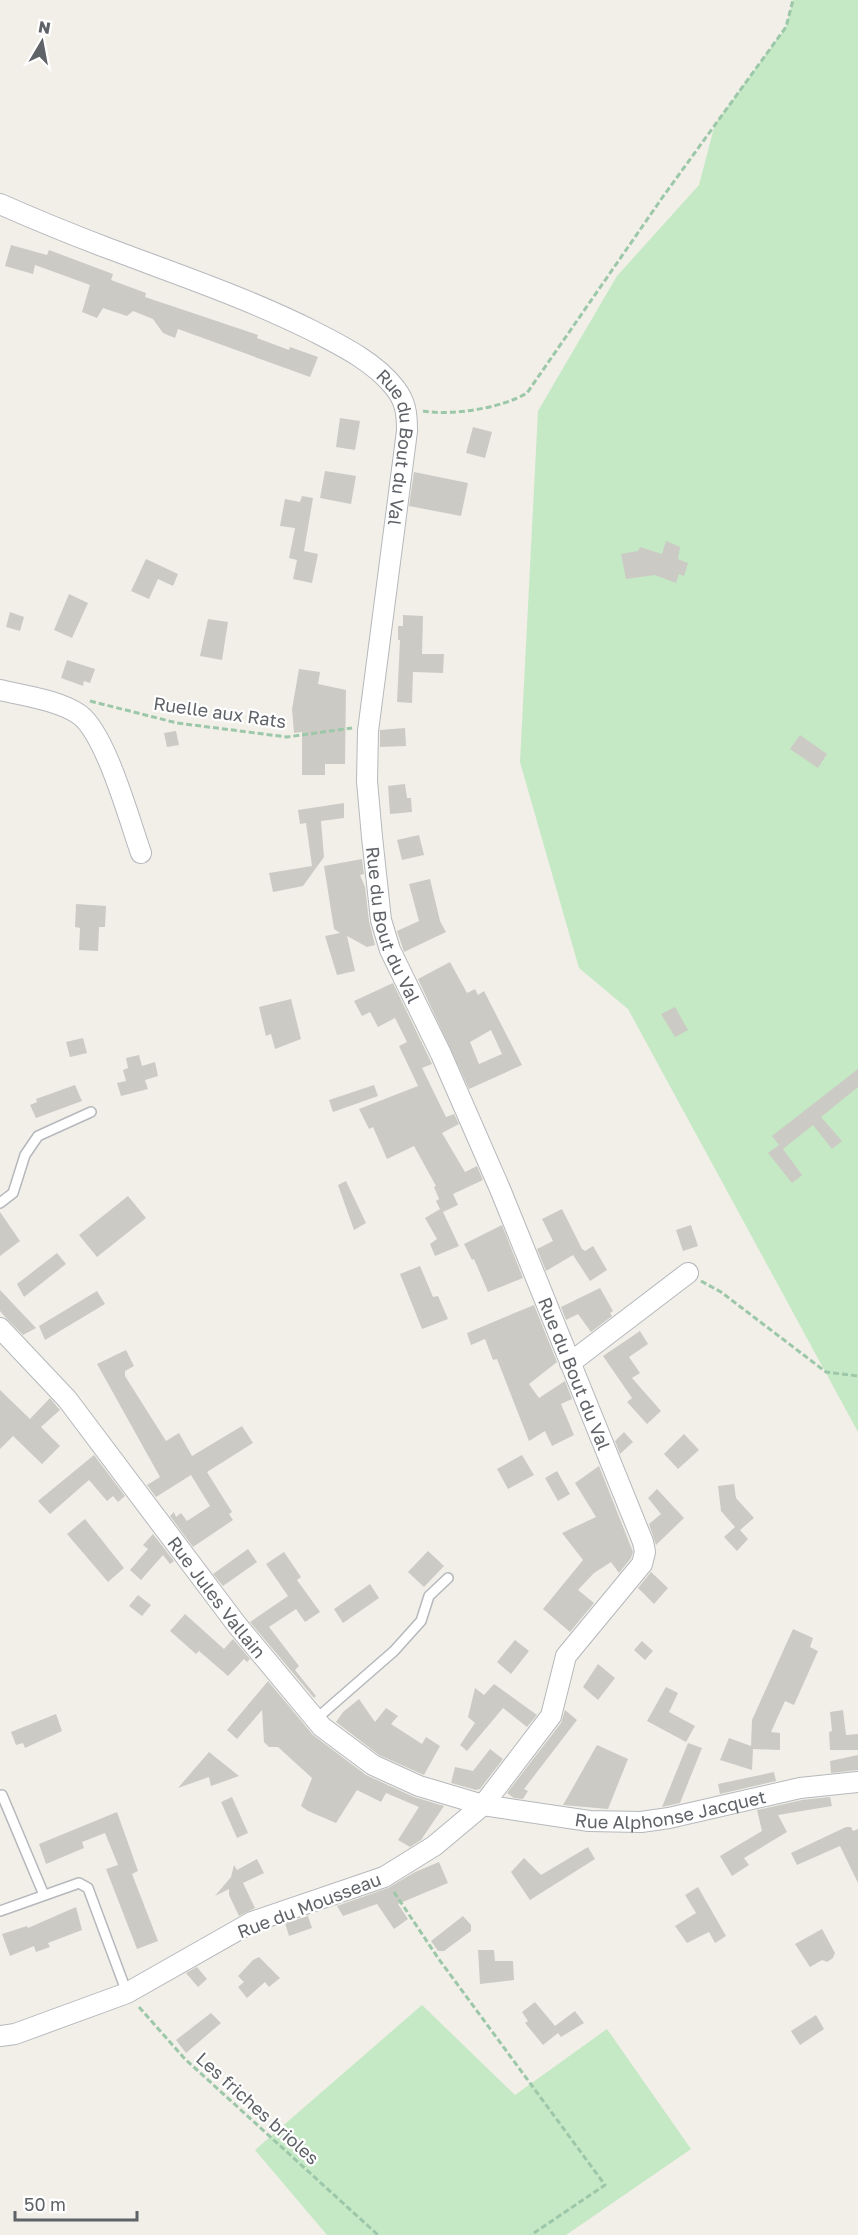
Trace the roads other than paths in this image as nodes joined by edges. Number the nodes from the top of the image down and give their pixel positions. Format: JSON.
{"nodes":[{"id":1,"x":0,"y":204,"type":"edge"},
{"id":2,"x":0,"y":690,"type":"edge"},
{"id":3,"x":141,"y":853,"type":"dead end"},
{"id":4,"x":91,"y":1112,"type":"dead end"},
{"id":5,"x":0,"y":1203,"type":"edge"},
{"id":6,"x":688,"y":1273,"type":"road end"},
{"id":7,"x":0,"y":1328,"type":"edge"},
{"id":8,"x":570,"y":1363,"type":"junction"},
{"id":9,"x":448,"y":1578,"type":"dead end"},
{"id":10,"x":316,"y":1719,"type":"junction"},
{"id":11,"x":858,"y":1782,"type":"edge"},
{"id":12,"x":2,"y":1794,"type":"dead end"},
{"id":13,"x":483,"y":1805,"type":"junction"},
{"id":14,"x":44,"y":1895,"type":"junction"},
{"id":15,"x":0,"y":1911,"type":"edge"},
{"id":16,"x":127,"y":1993,"type":"junction"},
{"id":17,"x":5,"y":2038,"type":"edge"}],
"edges":[{"from":1,"to":8,"type":"street","name":"Rue du Bout du Val"},
{"from":2,"to":3,"type":"street"},
{"from":4,"to":5,"type":"lane"},
{"from":6,"to":8,"type":"street"},
{"from":7,"to":10,"type":"street","name":"Rue Jules Vallain"},
{"from":8,"to":13,"type":"street","name":"Rue du Bout du Val"},
{"from":9,"to":10,"type":"lane"},
{"from":10,"to":13,"type":"street","name":"Rue Jules Vallain"},
{"from":11,"to":13,"type":"street","name":"Rue Alphonse Jacquet"},
{"from":12,"to":14,"type":"lane"},
{"from":13,"to":16,"type":"street","name":"Rue du Mousseau"},
{"from":14,"to":15,"type":"lane"},
{"from":14,"to":16,"type":"lane"},
{"from":16,"to":17,"type":"street","name":"Rue du Mousseau"}]}
